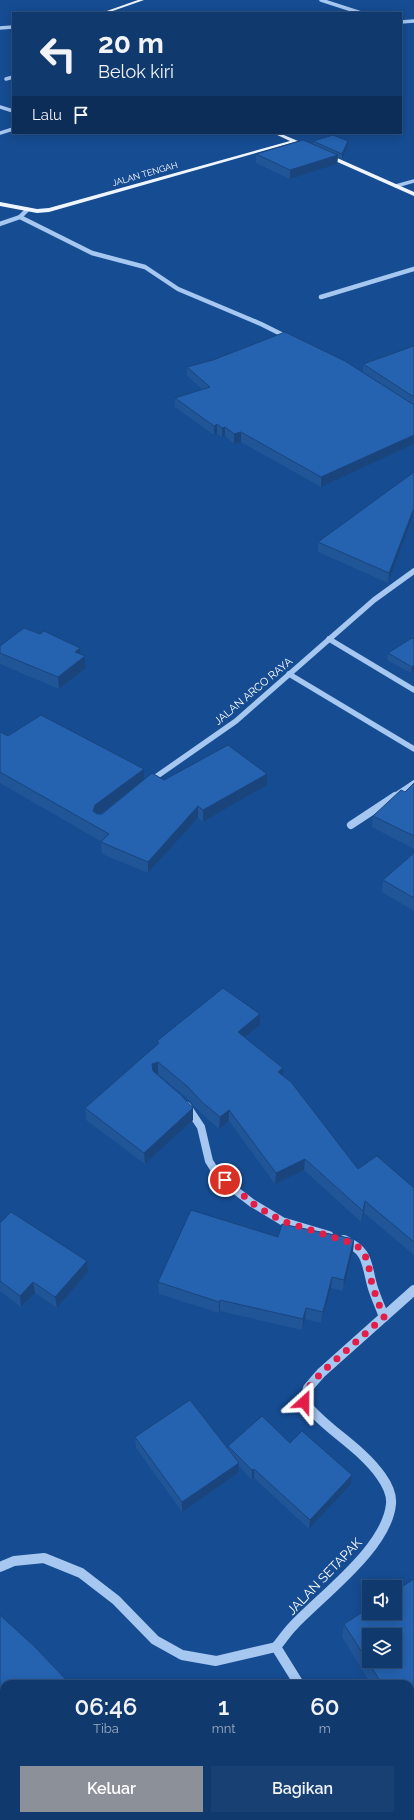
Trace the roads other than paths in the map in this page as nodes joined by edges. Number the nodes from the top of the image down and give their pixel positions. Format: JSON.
{"nodes":[{"id":1,"x":142,"y":0,"type":"edge"},
{"id":2,"x":321,"y":0,"type":"edge"},
{"id":3,"x":106,"y":12,"type":"edge"},
{"id":4,"x":358,"y":12,"type":"edge"},
{"id":5,"x":414,"y":21,"type":"edge"},
{"id":6,"x":402,"y":22,"type":"edge"},
{"id":7,"x":12,"y":27,"type":"edge"},
{"id":8,"x":0,"y":28,"type":"edge"},
{"id":9,"x":12,"y":78,"type":"edge"},
{"id":10,"x":6,"y":79,"type":"dead end"},
{"id":11,"x":0,"y":107,"type":"edge"},
{"id":12,"x":12,"y":111,"type":"edge"},
{"id":13,"x":12,"y":129,"type":"edge"},
{"id":14,"x":0,"y":133,"type":"edge"},
{"id":15,"x":278,"y":134,"type":"edge"},
{"id":16,"x":294,"y":141,"type":"junction"},
{"id":17,"x":300,"y":144,"type":"edge"},
{"id":18,"x":321,"y":153,"type":"edge"},
{"id":19,"x":414,"y":181,"type":"edge"},
{"id":20,"x":396,"y":186,"type":"junction"},
{"id":21,"x":414,"y":194,"type":"edge"},
{"id":22,"x":0,"y":204,"type":"edge"},
{"id":23,"x":27,"y":210,"type":"junction"},
{"id":24,"x":20,"y":217,"type":"junction"},
{"id":25,"x":0,"y":224,"type":"edge"},
{"id":26,"x":414,"y":269,"type":"edge"},
{"id":27,"x":321,"y":297,"type":"dead end"},
{"id":28,"x":289,"y":338,"type":"edge"},
{"id":29,"x":414,"y":571,"type":"edge"},
{"id":30,"x":329,"y":639,"type":"junction"},
{"id":31,"x":289,"y":674,"type":"junction"},
{"id":32,"x":414,"y":690,"type":"edge"},
{"id":33,"x":414,"y":749,"type":"edge"},
{"id":34,"x":414,"y":783,"type":"edge"},
{"id":35,"x":142,"y":787,"type":"edge"},
{"id":36,"x":351,"y":825,"type":"dead end"},
{"id":37,"x":180,"y":1099,"type":"edge"},
{"id":38,"x":414,"y":1290,"type":"edge"},
{"id":39,"x":384,"y":1317,"type":"junction"},
{"id":40,"x":0,"y":1567,"type":"edge"},
{"id":41,"x":276,"y":1647,"type":"junction"},
{"id":42,"x":297,"y":1680,"type":"edge"}],
"edges":[{"from":1,"to":3,"type":"main road"},
{"from":2,"to":4,"type":"street"},
{"from":5,"to":6,"type":"street"},
{"from":7,"to":8,"type":"street"},
{"from":9,"to":10,"type":"street"},
{"from":11,"to":12,"type":"street"},
{"from":13,"to":14,"type":"street"},
{"from":15,"to":16,"type":"main road"},
{"from":16,"to":17,"type":"main road"},
{"from":16,"to":23,"type":"main road","name":"JALAN TENGAH"},
{"from":18,"to":20,"type":"main road"},
{"from":19,"to":20,"type":"street"},
{"from":20,"to":21,"type":"main road"},
{"from":22,"to":23,"type":"main road","name":"JALAN TENGAH"},
{"from":23,"to":24,"type":"street"},
{"from":24,"to":25,"type":"street"},
{"from":24,"to":28,"type":"street"},
{"from":26,"to":27,"type":"street"},
{"from":29,"to":30,"type":"street","name":"JALAN ARCO RAYA"},
{"from":30,"to":31,"type":"street","name":"JALAN ARCO RAYA"},
{"from":30,"to":32,"type":"street"},
{"from":31,"to":33,"type":"street"},
{"from":31,"to":35,"type":"street","name":"JALAN ARCO RAYA"},
{"from":34,"to":36,"type":"street"},
{"from":37,"to":39,"type":"street"},
{"from":38,"to":39,"type":"street","name":"JALAN SETAPAK"},
{"from":39,"to":41,"type":"street","name":"JALAN SETAPAK"},
{"from":40,"to":41,"type":"street"},
{"from":41,"to":42,"type":"street"}]}
